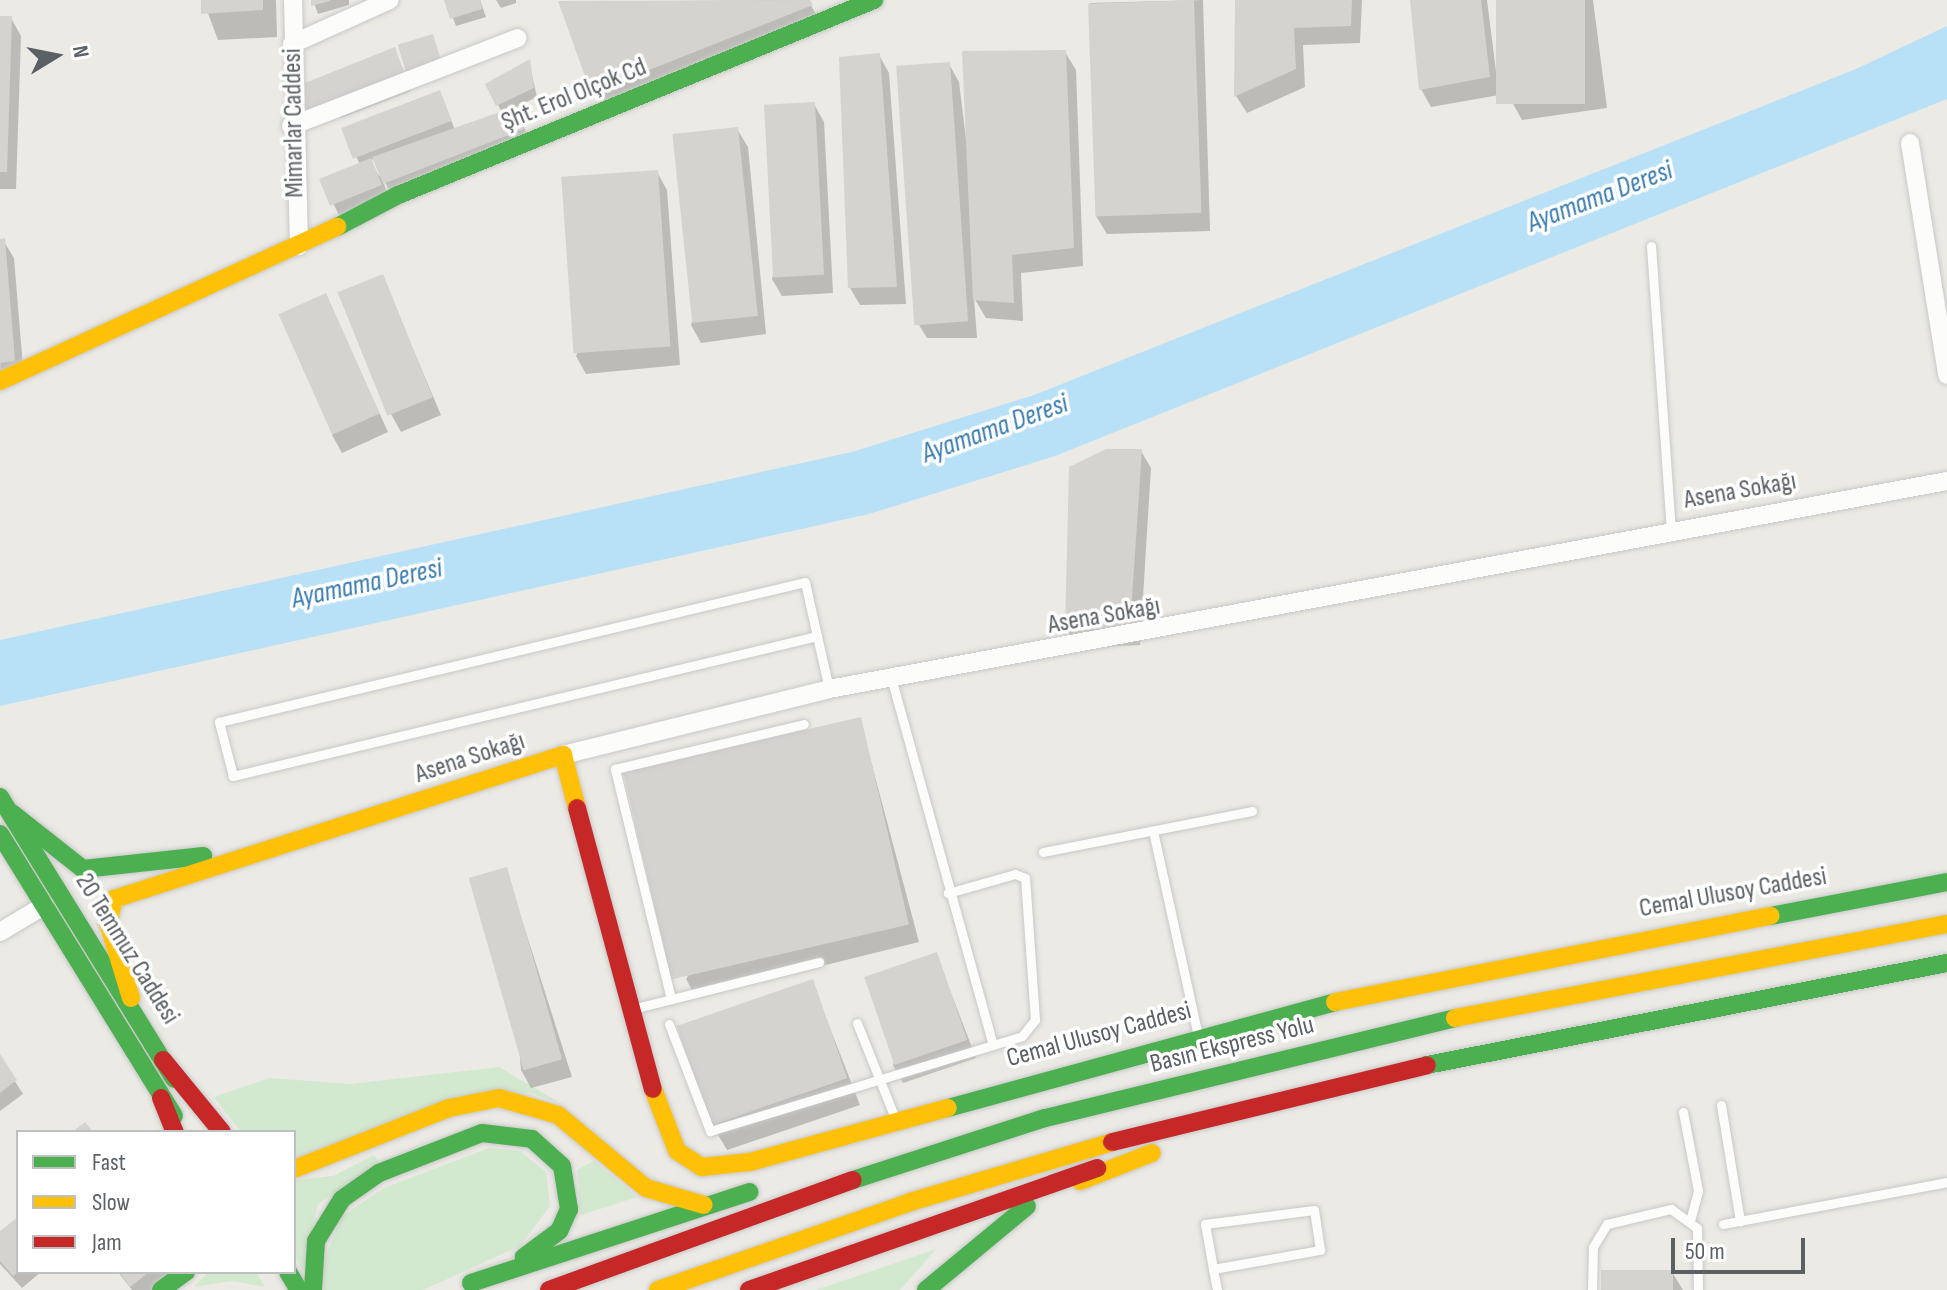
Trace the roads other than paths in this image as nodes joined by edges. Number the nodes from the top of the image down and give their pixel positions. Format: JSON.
{"nodes":[{"id":1,"x":293,"y":0,"type":"edge"},
{"id":2,"x":390,"y":0,"type":"edge"},
{"id":3,"x":874,"y":0,"type":"edge"},
{"id":4,"x":518,"y":38,"type":"dead end"},
{"id":5,"x":292,"y":44,"type":"junction"},
{"id":6,"x":291,"y":126,"type":"junction"},
{"id":7,"x":1910,"y":143,"type":"dead end"},
{"id":8,"x":299,"y":246,"type":"junction"},
{"id":9,"x":1651,"y":246,"type":"dead end"},
{"id":10,"x":1947,"y":375,"type":"edge"},
{"id":11,"x":0,"y":381,"type":"edge"},
{"id":12,"x":1947,"y":481,"type":"edge"},
{"id":13,"x":1671,"y":530,"type":"junction"},
{"id":14,"x":817,"y":636,"type":"junction"},
{"id":15,"x":892,"y":681,"type":"junction"},
{"id":16,"x":829,"y":689,"type":"junction"},
{"id":17,"x":804,"y":724,"type":"dead end"},
{"id":18,"x":563,"y":755,"type":"junction"},
{"id":19,"x":0,"y":797,"type":"edge"},
{"id":20,"x":1252,"y":811,"type":"dead end"},
{"id":21,"x":11,"y":813,"type":"junction"},
{"id":22,"x":1153,"y":831,"type":"junction"},
{"id":23,"x":0,"y":834,"type":"edge"},
{"id":24,"x":282,"y":845,"type":"junction"},
{"id":25,"x":1043,"y":852,"type":"dead end"},
{"id":26,"x":1947,"y":882,"type":"edge"},
{"id":27,"x":948,"y":893,"type":"junction"},
{"id":28,"x":45,"y":905,"type":"junction"},
{"id":29,"x":1947,"y":924,"type":"edge"},
{"id":30,"x":0,"y":932,"type":"edge"},
{"id":31,"x":819,"y":962,"type":"dead end"},
{"id":32,"x":1947,"y":963,"type":"edge"},
{"id":33,"x":671,"y":999,"type":"junction"},
{"id":34,"x":134,"y":1006,"type":"junction"},
{"id":35,"x":631,"y":1010,"type":"junction"},
{"id":36,"x":857,"y":1023,"type":"dead end"},
{"id":37,"x":669,"y":1024,"type":"dead end"},
{"id":38,"x":1198,"y":1035,"type":"junction"},
{"id":39,"x":992,"y":1042,"type":"junction"},
{"id":40,"x":163,"y":1060,"type":"junction"},
{"id":41,"x":881,"y":1082,"type":"junction"},
{"id":42,"x":1303,"y":1094,"type":"junction"},
{"id":43,"x":161,"y":1098,"type":"junction"},
{"id":44,"x":1721,"y":1105,"type":"dead end"},
{"id":45,"x":1683,"y":1112,"type":"dead end"},
{"id":46,"x":895,"y":1118,"type":"junction"},
{"id":47,"x":1045,"y":1118,"type":"junction"},
{"id":48,"x":174,"y":1130,"type":"edge"},
{"id":49,"x":183,"y":1130,"type":"edge"},
{"id":50,"x":202,"y":1130,"type":"edge"},
{"id":51,"x":220,"y":1130,"type":"edge"},
{"id":52,"x":1152,"y":1153,"type":"junction"},
{"id":53,"x":296,"y":1168,"type":"edge"},
{"id":54,"x":1947,"y":1182,"type":"edge"},
{"id":55,"x":707,"y":1205,"type":"junction"},
{"id":56,"x":1691,"y":1218,"type":"junction"},
{"id":57,"x":1740,"y":1221,"type":"junction"},
{"id":58,"x":1723,"y":1224,"type":"dead end"},
{"id":59,"x":1213,"y":1269,"type":"junction"},
{"id":60,"x":183,"y":1274,"type":"edge"},
{"id":61,"x":464,"y":1287,"type":"edge"},
{"id":62,"x":161,"y":1290,"type":"edge"},
{"id":63,"x":313,"y":1290,"type":"edge"},
{"id":64,"x":549,"y":1290,"type":"edge"},
{"id":65,"x":658,"y":1290,"type":"edge"},
{"id":66,"x":749,"y":1290,"type":"edge"},
{"id":67,"x":926,"y":1290,"type":"edge"},
{"id":68,"x":1217,"y":1290,"type":"edge"},
{"id":69,"x":1592,"y":1290,"type":"edge"},
{"id":70,"x":1698,"y":1290,"type":"edge"}],
"edges":[{"from":1,"to":5,"type":"street","name":"Mimarlar Caddesi"},
{"from":2,"to":5,"type":"street"},
{"from":3,"to":8,"type":"main road","name":"Şht. Erol Olçok Cd"},
{"from":4,"to":6,"type":"street"},
{"from":5,"to":6,"type":"street","name":"Mimarlar Caddesi"},
{"from":6,"to":8,"type":"street","name":"Mimarlar Caddesi"},
{"from":7,"to":10,"type":"street"},
{"from":8,"to":11,"type":"main road","name":"Şht. Erol Olçok Cd"},
{"from":9,"to":13,"type":"lane"},
{"from":12,"to":13,"type":"street","name":"Asena Sokağı"},
{"from":13,"to":15,"type":"street","name":"Asena Sokağı"},
{"from":14,"to":14,"type":"lane"},
{"from":14,"to":16,"type":"lane"},
{"from":15,"to":16,"type":"street","name":"Asena Sokağı"},
{"from":15,"to":27,"type":"lane"},
{"from":16,"to":18,"type":"street","name":"Asena Sokağı"},
{"from":17,"to":33,"type":"lane"},
{"from":18,"to":24,"type":"main road","name":"Asena Sokağı"},
{"from":18,"to":35,"type":"main road","name":"Cemal Ulusoy Caddesi"},
{"from":19,"to":21,"type":"main road","name":"20 Temmuz Caddesi"},
{"from":20,"to":22,"type":"lane"},
{"from":21,"to":24,"type":"main road"},
{"from":21,"to":34,"type":"main road","name":"20 Temmuz Caddesi"},
{"from":22,"to":25,"type":"lane"},
{"from":22,"to":38,"type":"lane"},
{"from":23,"to":28,"type":"main road"},
{"from":24,"to":34,"type":"main road"},
{"from":26,"to":38,"type":"main road","name":"Cemal Ulusoy Caddesi"},
{"from":27,"to":39,"type":"lane"},
{"from":27,"to":39,"type":"lane"},
{"from":28,"to":30,"type":"street"},
{"from":28,"to":43,"type":"main road"},
{"from":29,"to":47,"type":"main road","name":"Basın Ekspress Yolu"},
{"from":31,"to":33,"type":"lane"},
{"from":32,"to":42,"type":"main road"},
{"from":33,"to":35,"type":"lane"},
{"from":34,"to":40,"type":"main road","name":"20 Temmuz Caddesi"},
{"from":35,"to":46,"type":"main road","name":"Cemal Ulusoy Caddesi"},
{"from":36,"to":41,"type":"lane"},
{"from":37,"to":41,"type":"lane"},
{"from":38,"to":46,"type":"main road","name":"Cemal Ulusoy Caddesi"},
{"from":39,"to":41,"type":"lane"},
{"from":40,"to":50,"type":"main road","name":"20 Temmuz Caddesi"},
{"from":40,"to":51,"type":"main road"},
{"from":41,"to":46,"type":"lane"},
{"from":42,"to":52,"type":"main road"},
{"from":42,"to":65,"type":"main road"},
{"from":43,"to":48,"type":"main road"},
{"from":43,"to":49,"type":"main road"},
{"from":44,"to":57,"type":"lane"},
{"from":45,"to":56,"type":"lane"},
{"from":47,"to":55,"type":"main road"},
{"from":47,"to":64,"type":"main road","name":"Basın Ekspress Yolu"},
{"from":52,"to":66,"type":"main road"},
{"from":52,"to":67,"type":"main road"},
{"from":53,"to":55,"type":"main road"},
{"from":54,"to":57,"type":"lane"},
{"from":55,"to":61,"type":"main road"},
{"from":56,"to":69,"type":"lane"},
{"from":56,"to":70,"type":"lane"},
{"from":57,"to":58,"type":"lane"},
{"from":59,"to":59,"type":"lane"},
{"from":59,"to":68,"type":"lane"},
{"from":60,"to":62,"type":"main road"},
{"from":61,"to":63,"type":"main road"}]}
